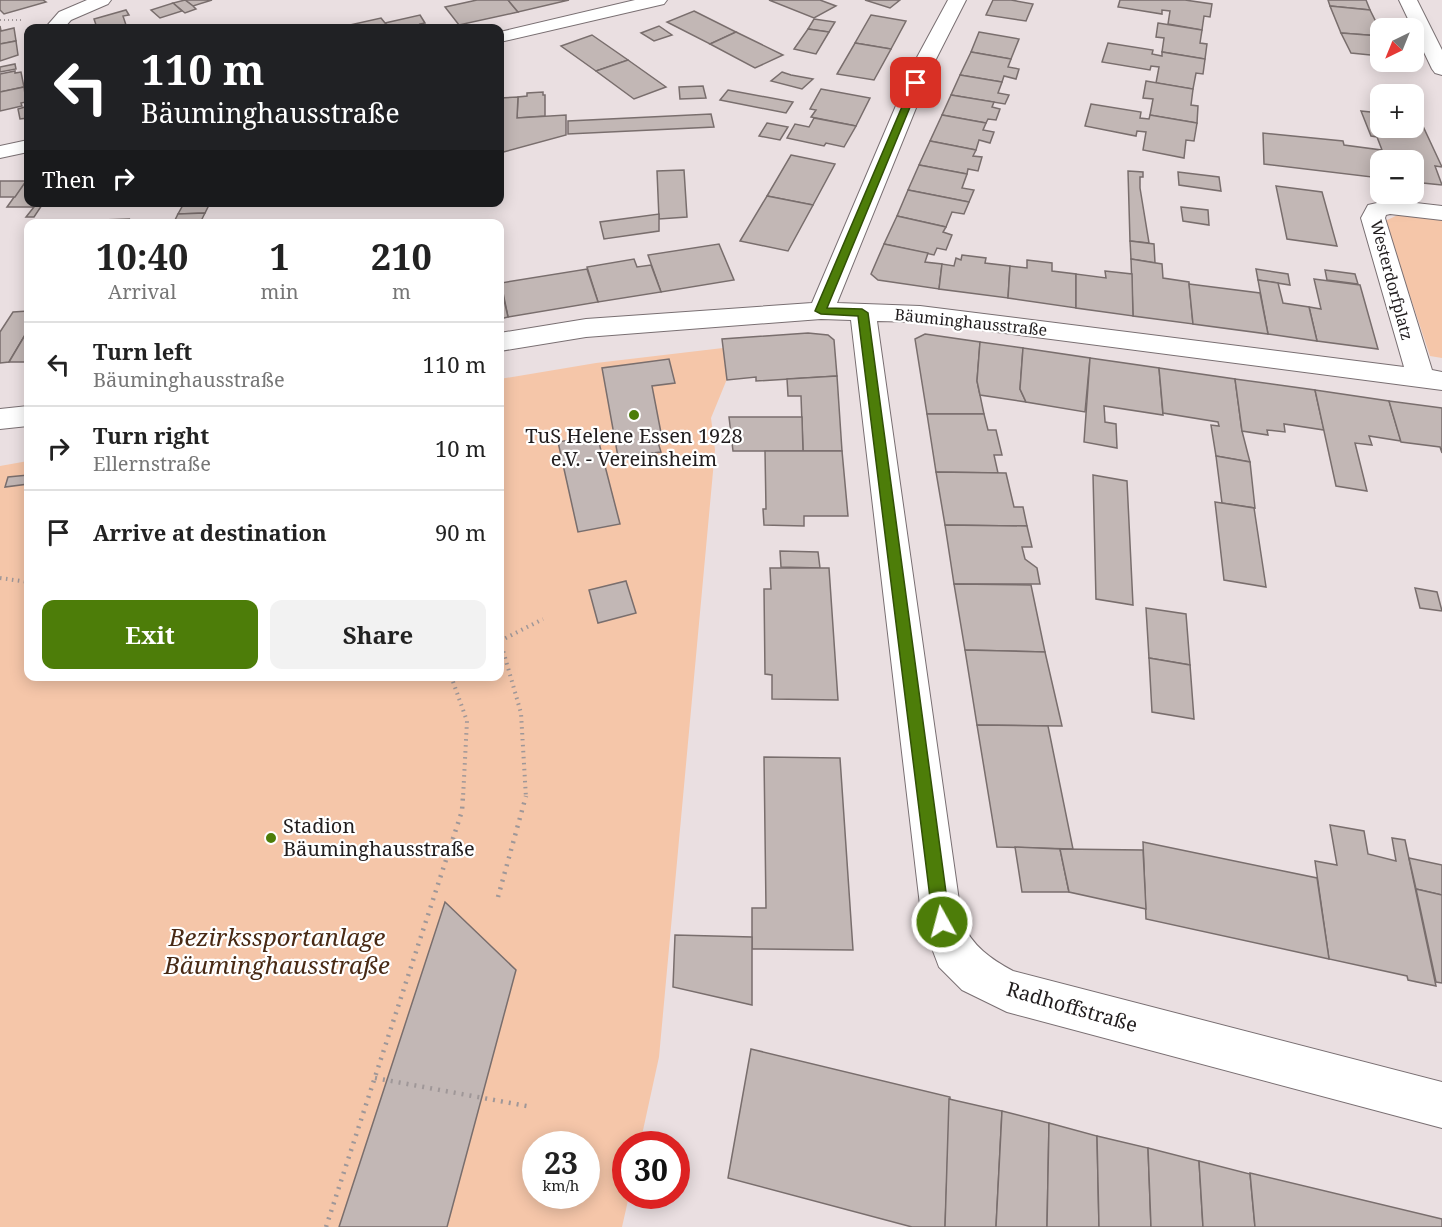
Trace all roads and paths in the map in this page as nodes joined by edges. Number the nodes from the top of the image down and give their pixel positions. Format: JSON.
{"nodes":[{"id":1,"x":102,"y":0,"type":"edge"},
{"id":2,"x":658,"y":0,"type":"edge"},
{"id":3,"x":957,"y":0,"type":"edge"},
{"id":4,"x":1408,"y":0,"type":"edge"},
{"id":5,"x":58,"y":24,"type":"edge"},
{"id":6,"x":504,"y":36,"type":"edge"},
{"id":7,"x":1441,"y":66,"type":"edge"},
{"id":8,"x":24,"y":147,"type":"edge"},
{"id":9,"x":0,"y":152,"type":"edge"},
{"id":10,"x":1442,"y":213,"type":"edge"},
{"id":11,"x":821,"y":311,"type":"junction"},
{"id":12,"x":862,"y":313,"type":"junction"},
{"id":13,"x":504,"y":341,"type":"edge"},
{"id":14,"x":1431,"y":380,"type":"edge"},
{"id":15,"x":24,"y":416,"type":"edge"},
{"id":16,"x":0,"y":419,"type":"edge"},
{"id":17,"x":0,"y":578,"type":"edge"},
{"id":18,"x":24,"y":581,"type":"edge"},
{"id":19,"x":543,"y":619,"type":"dead end"},
{"id":20,"x":504,"y":638,"type":"edge"},
{"id":21,"x":504,"y":654,"type":"edge"},
{"id":22,"x":453,"y":681,"type":"edge"},
{"id":23,"x":498,"y":897,"type":"dead end"},
{"id":24,"x":375,"y":1078,"type":"junction"},
{"id":25,"x":1442,"y":1105,"type":"edge"},
{"id":26,"x":532,"y":1107,"type":"dead end"},
{"id":27,"x":326,"y":1227,"type":"edge"}],
"edges":[{"from":1,"to":5,"type":"street"},
{"from":2,"to":6,"type":"street"},
{"from":3,"to":11,"type":"street"},
{"from":4,"to":7,"type":"street"},
{"from":8,"to":9,"type":"street"},
{"from":10,"to":14,"type":"street","name":"Westerdorfplatz"},
{"from":11,"to":12,"type":"street","name":"Bäuminghausstraße"},
{"from":11,"to":13,"type":"street","name":"Bäuminghausstraße"},
{"from":12,"to":14,"type":"street","name":"Bäuminghausstraße"},
{"from":12,"to":25,"type":"street","name":"Radhoffstraße"},
{"from":15,"to":16,"type":"street"},
{"from":17,"to":18,"type":"path"},
{"from":19,"to":20,"type":"path"},
{"from":21,"to":23,"type":"path"},
{"from":22,"to":24,"type":"path"},
{"from":24,"to":26,"type":"path"},
{"from":24,"to":27,"type":"path"}]}
